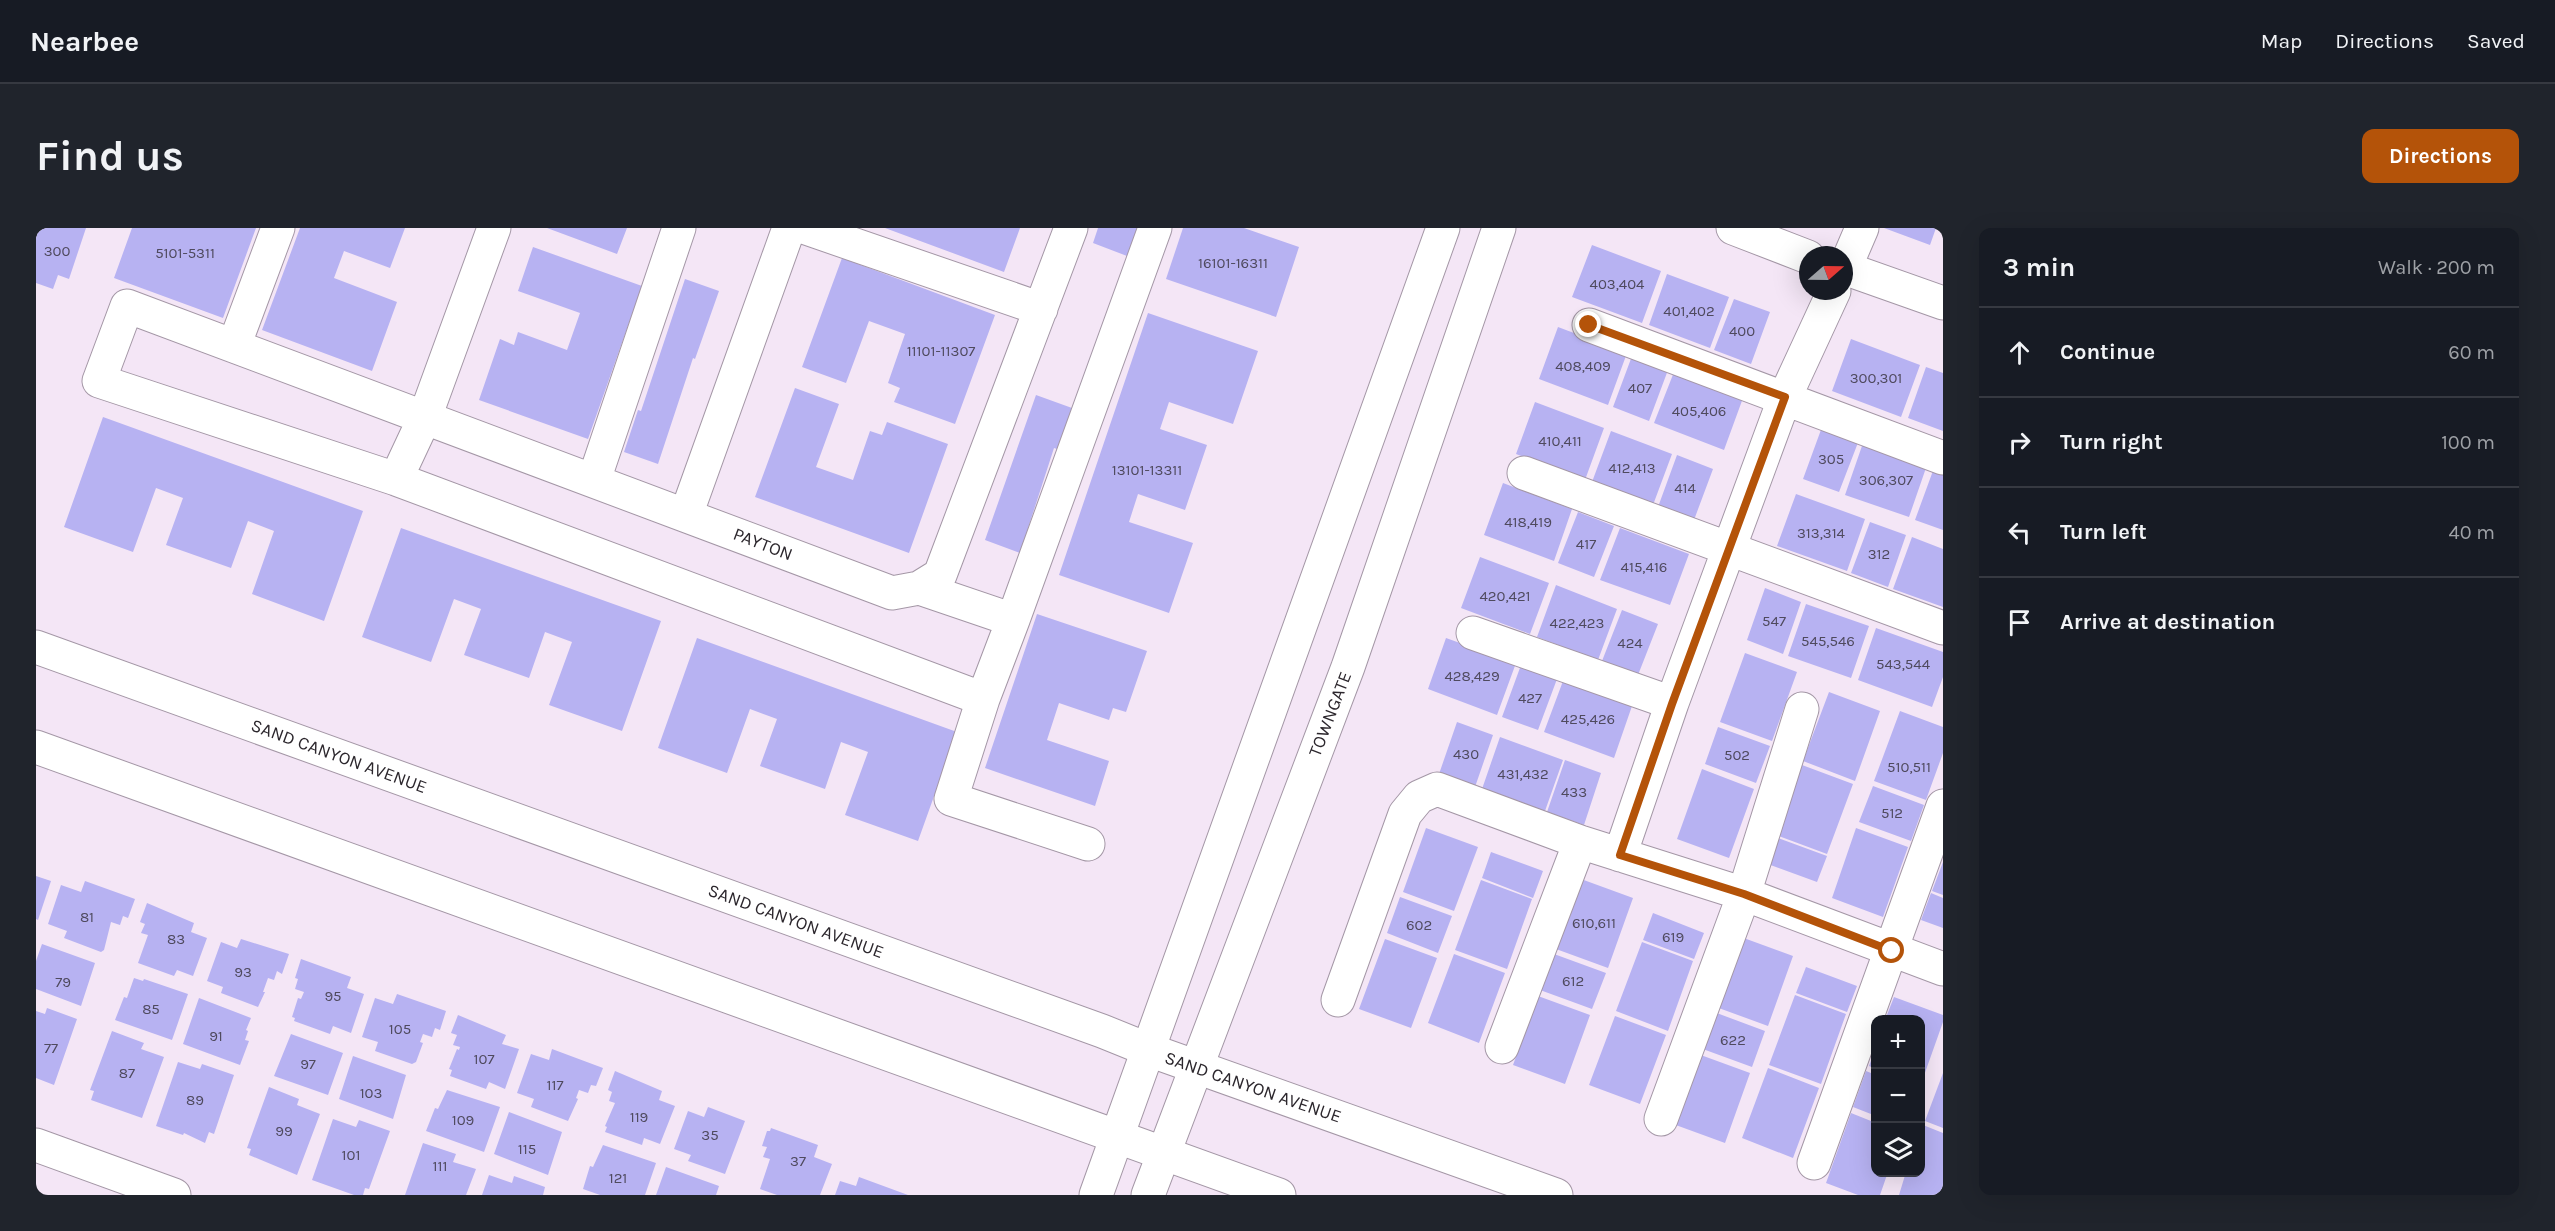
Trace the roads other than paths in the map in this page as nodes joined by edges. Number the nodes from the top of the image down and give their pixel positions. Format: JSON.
{"nodes":[{"id":1,"x":278,"y":228,"type":"edge"},
{"id":2,"x":494,"y":228,"type":"edge"},
{"id":3,"x":679,"y":228,"type":"edge"},
{"id":4,"x":789,"y":228,"type":"edge"},
{"id":5,"x":806,"y":228,"type":"edge"},
{"id":6,"x":1071,"y":228,"type":"edge"},
{"id":7,"x":1155,"y":228,"type":"edge"},
{"id":8,"x":1443,"y":228,"type":"edge"},
{"id":9,"x":1499,"y":228,"type":"edge"},
{"id":10,"x":1733,"y":228,"type":"edge"},
{"id":11,"x":1862,"y":228,"type":"edge"},
{"id":12,"x":1853,"y":248,"type":"edge"},
{"id":13,"x":1799,"y":254,"type":"edge"},
{"id":14,"x":1853,"y":272,"type":"edge"},
{"id":15,"x":1830,"y":300,"type":"edge"},
{"id":16,"x":1943,"y":303,"type":"edge"},
{"id":17,"x":1041,"y":309,"type":"junction"},
{"id":18,"x":1589,"y":325,"type":"dead end"},
{"id":19,"x":234,"y":346,"type":"junction"},
{"id":20,"x":1785,"y":397,"type":"junction"},
{"id":21,"x":425,"y":417,"type":"junction"},
{"id":22,"x":1943,"y":458,"type":"edge"},
{"id":23,"x":1524,"y":473,"type":"dead end"},
{"id":24,"x":396,"y":479,"type":"junction"},
{"id":25,"x":594,"y":480,"type":"junction"},
{"id":26,"x":686,"y":515,"type":"junction"},
{"id":27,"x":1729,"y":547,"type":"junction"},
{"id":28,"x":919,"y":588,"type":"junction"},
{"id":29,"x":1013,"y":620,"type":"junction"},
{"id":30,"x":1943,"y":628,"type":"edge"},
{"id":31,"x":1473,"y":633,"type":"dead end"},
{"id":32,"x":36,"y":647,"type":"edge"},
{"id":33,"x":983,"y":699,"type":"junction"},
{"id":34,"x":1672,"y":704,"type":"junction"},
{"id":35,"x":1802,"y":709,"type":"dead end"},
{"id":36,"x":36,"y":747,"type":"edge"},
{"id":37,"x":1943,"y":806,"type":"edge"},
{"id":38,"x":1580,"y":842,"type":"junction"},
{"id":39,"x":1088,"y":844,"type":"dead end"},
{"id":40,"x":1620,"y":855,"type":"junction"},
{"id":41,"x":1744,"y":894,"type":"junction"},
{"id":42,"x":1892,"y":951,"type":"junction"},
{"id":43,"x":1943,"y":969,"type":"edge"},
{"id":44,"x":1338,"y":1000,"type":"dead end"},
{"id":45,"x":1502,"y":1047,"type":"dead end"},
{"id":46,"x":1149,"y":1050,"type":"junction"},
{"id":47,"x":1196,"y":1067,"type":"junction"},
{"id":48,"x":1661,"y":1119,"type":"dead end"},
{"id":49,"x":1119,"y":1138,"type":"junction"},
{"id":50,"x":36,"y":1145,"type":"edge"},
{"id":51,"x":1163,"y":1154,"type":"junction"},
{"id":52,"x":1814,"y":1163,"type":"dead end"},
{"id":53,"x":174,"y":1195,"type":"edge"},
{"id":54,"x":1096,"y":1195,"type":"edge"},
{"id":55,"x":1148,"y":1195,"type":"edge"},
{"id":56,"x":1279,"y":1195,"type":"edge"},
{"id":57,"x":1556,"y":1195,"type":"edge"}],
"edges":[{"from":1,"to":19,"type":"street"},
{"from":2,"to":21,"type":"street"},
{"from":3,"to":25,"type":"street"},
{"from":4,"to":26,"type":"street"},
{"from":5,"to":17,"type":"street"},
{"from":6,"to":17,"type":"street"},
{"from":7,"to":29,"type":"street"},
{"from":8,"to":46,"type":"street"},
{"from":9,"to":47,"type":"street","name":"TOWNGATE"},
{"from":10,"to":13,"type":"street"},
{"from":11,"to":12,"type":"street"},
{"from":14,"to":16,"type":"street"},
{"from":15,"to":20,"type":"street"},
{"from":17,"to":28,"type":"street"},
{"from":18,"to":20,"type":"street"},
{"from":19,"to":21,"type":"street","name":"PAYTON"},
{"from":19,"to":24,"type":"street","name":"PAYTON"},
{"from":20,"to":22,"type":"street"},
{"from":20,"to":27,"type":"street"},
{"from":21,"to":24,"type":"street"},
{"from":21,"to":25,"type":"street","name":"PAYTON"},
{"from":23,"to":27,"type":"street"},
{"from":24,"to":33,"type":"street"},
{"from":25,"to":26,"type":"street","name":"PAYTON"},
{"from":26,"to":28,"type":"street","name":"PAYTON"},
{"from":27,"to":30,"type":"street"},
{"from":27,"to":34,"type":"street"},
{"from":28,"to":29,"type":"street"},
{"from":29,"to":33,"type":"street"},
{"from":31,"to":34,"type":"street"},
{"from":32,"to":46,"type":"street","name":"SAND CANYON AVENUE"},
{"from":33,"to":39,"type":"street"},
{"from":34,"to":40,"type":"street"},
{"from":35,"to":41,"type":"street"},
{"from":36,"to":49,"type":"street"},
{"from":37,"to":42,"type":"street"},
{"from":38,"to":40,"type":"street"},
{"from":38,"to":44,"type":"street"},
{"from":38,"to":45,"type":"street"},
{"from":40,"to":41,"type":"street"},
{"from":41,"to":42,"type":"street"},
{"from":41,"to":48,"type":"street"},
{"from":42,"to":43,"type":"street"},
{"from":42,"to":52,"type":"street"},
{"from":46,"to":47,"type":"street","name":"SAND CANYON AVENUE"},
{"from":46,"to":49,"type":"street"},
{"from":47,"to":51,"type":"street","name":"TOWNGATE"},
{"from":47,"to":57,"type":"street","name":"SAND CANYON AVENUE"},
{"from":49,"to":51,"type":"street"},
{"from":49,"to":54,"type":"street"},
{"from":50,"to":53,"type":"street"},
{"from":51,"to":55,"type":"street","name":"TOWNGATE"},
{"from":51,"to":56,"type":"street"}]}
